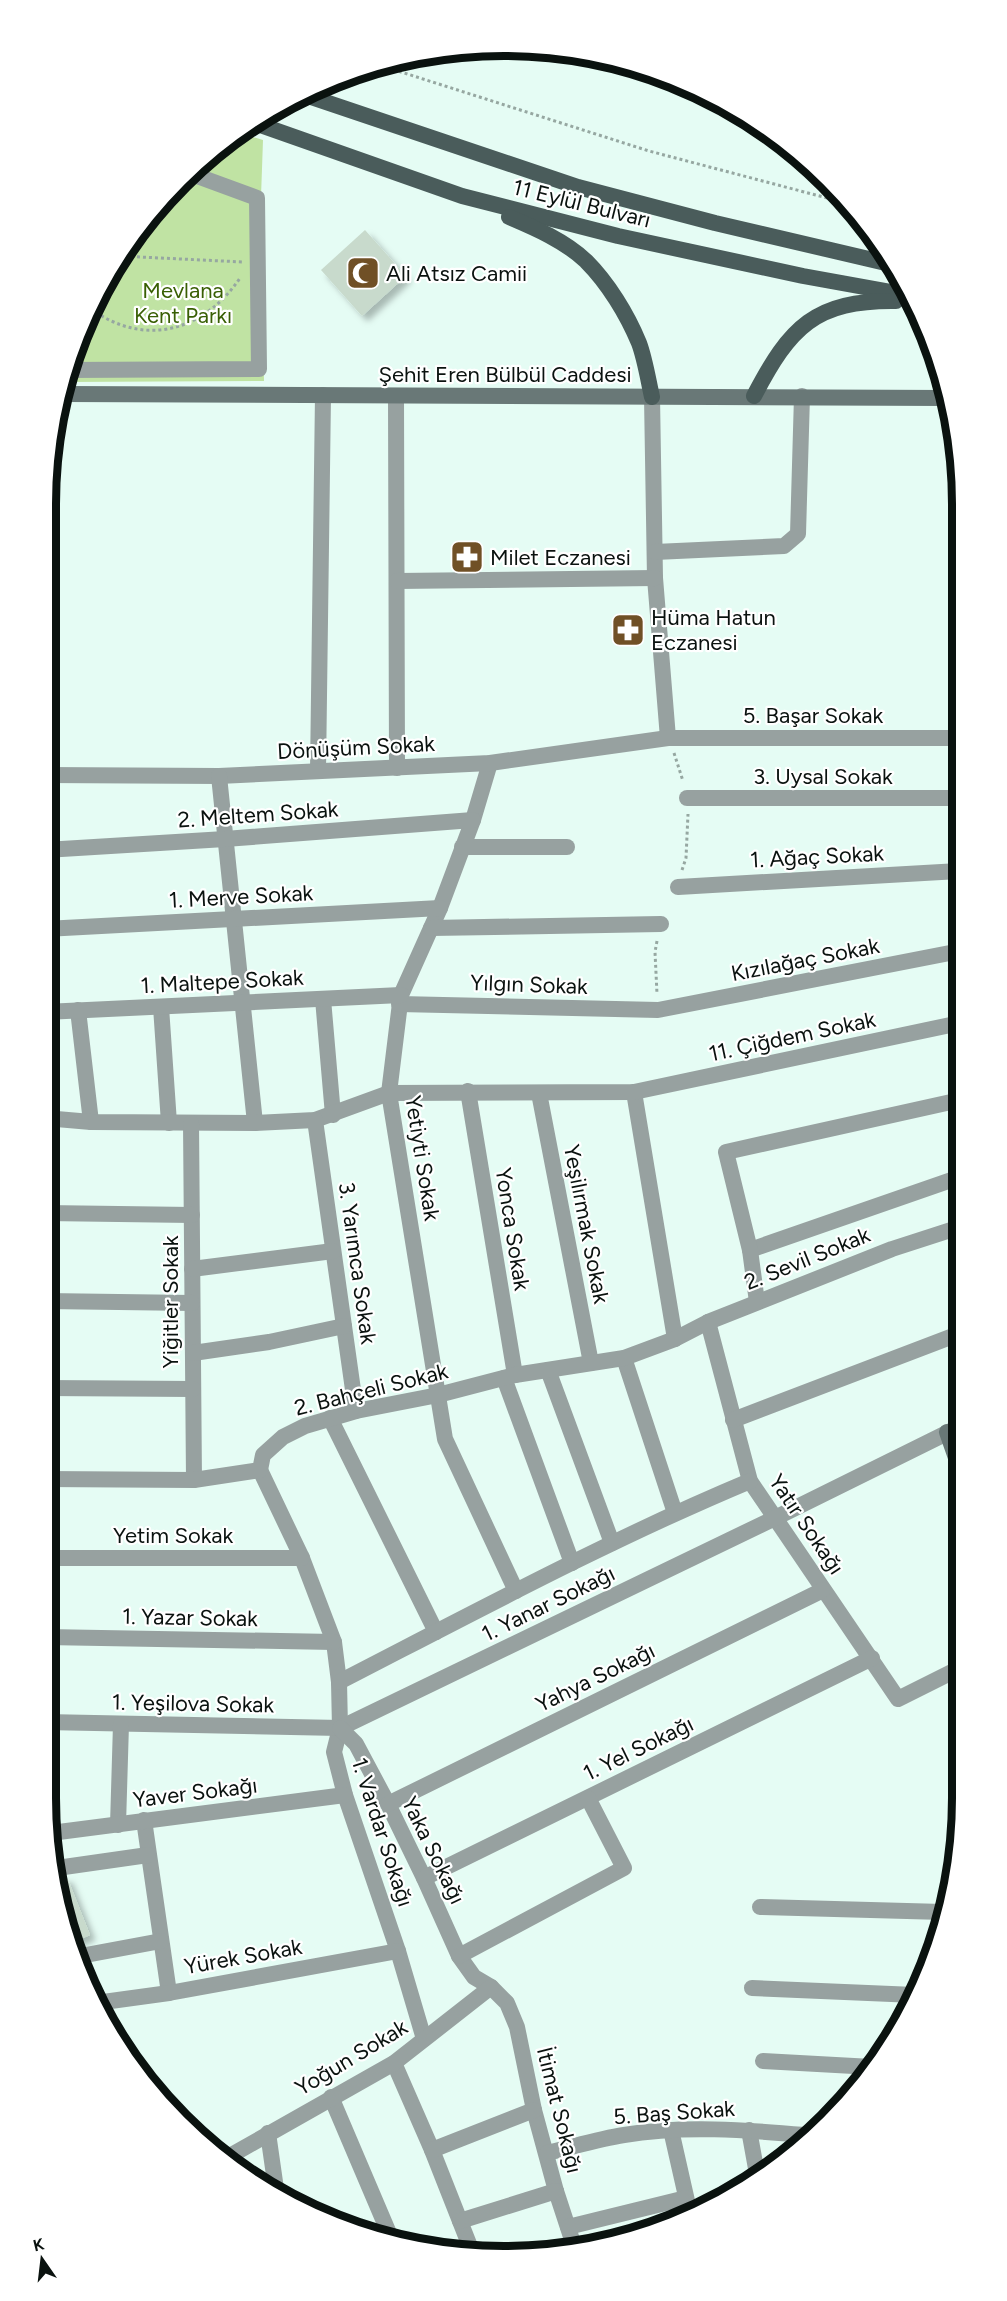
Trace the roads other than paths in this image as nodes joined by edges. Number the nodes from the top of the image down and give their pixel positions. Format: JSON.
{"nodes":[{"id":1,"x":314,"y":98,"type":"edge"},
{"id":2,"x":263,"y":126,"type":"edge"},
{"id":3,"x":198,"y":176,"type":"edge"},
{"id":4,"x":462,"y":196,"type":"junction"},
{"id":5,"x":880,"y":262,"type":"edge"},
{"id":6,"x":898,"y":293,"type":"edge"},
{"id":7,"x":903,"y":302,"type":"edge"},
{"id":8,"x":76,"y":370,"type":"edge"},
{"id":9,"x":69,"y":394,"type":"edge"},
{"id":10,"x":323,"y":395,"type":"junction"},
{"id":11,"x":396,"y":396,"type":"junction"},
{"id":12,"x":754,"y":396,"type":"junction"},
{"id":13,"x":802,"y":396,"type":"junction"},
{"id":14,"x":652,"y":397,"type":"junction"},
{"id":15,"x":938,"y":398,"type":"edge"},
{"id":16,"x":655,"y":552,"type":"junction"},
{"id":17,"x":655,"y":578,"type":"junction"},
{"id":18,"x":397,"y":581,"type":"junction"},
{"id":19,"x":668,"y":738,"type":"junction"},
{"id":20,"x":952,"y":738,"type":"edge"},
{"id":21,"x":490,"y":763,"type":"junction"},
{"id":22,"x":397,"y":768,"type":"junction"},
{"id":23,"x":318,"y":771,"type":"junction"},
{"id":24,"x":56,"y":775,"type":"edge"},
{"id":25,"x":219,"y":776,"type":"junction"},
{"id":26,"x":687,"y":798,"type":"dead end"},
{"id":27,"x":952,"y":798,"type":"edge"},
{"id":28,"x":473,"y":820,"type":"junction"},
{"id":29,"x":225,"y":839,"type":"junction"},
{"id":30,"x":462,"y":847,"type":"junction"},
{"id":31,"x":567,"y":847,"type":"dead end"},
{"id":32,"x":56,"y":849,"type":"edge"},
{"id":33,"x":952,"y":871,"type":"edge"},
{"id":34,"x":678,"y":887,"type":"dead end"},
{"id":35,"x":440,"y":908,"type":"junction"},
{"id":36,"x":233,"y":919,"type":"junction"},
{"id":37,"x":661,"y":924,"type":"dead end"},
{"id":38,"x":56,"y":928,"type":"edge"},
{"id":39,"x":431,"y":928,"type":"junction"},
{"id":40,"x":952,"y":953,"type":"edge"},
{"id":41,"x":323,"y":999,"type":"junction"},
{"id":42,"x":400,"y":1000,"type":"junction"},
{"id":43,"x":242,"y":1003,"type":"junction"},
{"id":44,"x":161,"y":1006,"type":"junction"},
{"id":45,"x":78,"y":1010,"type":"junction"},
{"id":46,"x":658,"y":1010,"type":"joint"},
{"id":47,"x":56,"y":1011,"type":"edge"},
{"id":48,"x":952,"y":1025,"type":"edge"},
{"id":49,"x":468,"y":1091,"type":"junction"},
{"id":50,"x":634,"y":1092,"type":"junction"},
{"id":51,"x":389,"y":1093,"type":"junction"},
{"id":52,"x":539,"y":1093,"type":"junction"},
{"id":53,"x":952,"y":1102,"type":"edge"},
{"id":54,"x":333,"y":1115,"type":"junction"},
{"id":55,"x":56,"y":1119,"type":"edge"},
{"id":56,"x":315,"y":1120,"type":"junction"},
{"id":57,"x":91,"y":1122,"type":"junction"},
{"id":58,"x":169,"y":1123,"type":"junction"},
{"id":59,"x":191,"y":1123,"type":"junction"},
{"id":60,"x":255,"y":1123,"type":"junction"},
{"id":61,"x":952,"y":1180,"type":"edge"},
{"id":62,"x":56,"y":1213,"type":"edge"},
{"id":63,"x":192,"y":1215,"type":"junction"},
{"id":64,"x":952,"y":1230,"type":"edge"},
{"id":65,"x":750,"y":1250,"type":"junction"},
{"id":66,"x":333,"y":1251,"type":"junction"},
{"id":67,"x":192,"y":1269,"type":"junction"},
{"id":68,"x":56,"y":1301,"type":"edge"},
{"id":69,"x":757,"y":1302,"type":"junction"},
{"id":70,"x":192,"y":1303,"type":"junction"},
{"id":71,"x":708,"y":1322,"type":"junction"},
{"id":72,"x":344,"y":1326,"type":"junction"},
{"id":73,"x":952,"y":1336,"type":"edge"},
{"id":74,"x":675,"y":1339,"type":"junction"},
{"id":75,"x":193,"y":1353,"type":"junction"},
{"id":76,"x":624,"y":1358,"type":"junction"},
{"id":77,"x":591,"y":1363,"type":"junction"},
{"id":78,"x":548,"y":1370,"type":"junction"},
{"id":79,"x":509,"y":1376,"type":"junction"},
{"id":80,"x":56,"y":1388,"type":"edge"},
{"id":81,"x":193,"y":1389,"type":"junction"},
{"id":82,"x":438,"y":1395,"type":"junction"},
{"id":83,"x":356,"y":1411,"type":"junction"},
{"id":84,"x":330,"y":1418,"type":"junction"},
{"id":85,"x":733,"y":1420,"type":"junction"},
{"id":86,"x":952,"y":1430,"type":"edge"},
{"id":87,"x":260,"y":1470,"type":"junction"},
{"id":88,"x":56,"y":1479,"type":"edge"},
{"id":89,"x":194,"y":1480,"type":"junction"},
{"id":90,"x":750,"y":1481,"type":"junction"},
{"id":91,"x":675,"y":1513,"type":"junction"},
{"id":92,"x":775,"y":1518,"type":"junction"},
{"id":93,"x":612,"y":1543,"type":"junction"},
{"id":94,"x":56,"y":1558,"type":"edge"},
{"id":95,"x":302,"y":1558,"type":"junction"},
{"id":96,"x":572,"y":1563,"type":"junction"},
{"id":97,"x":823,"y":1590,"type":"junction"},
{"id":98,"x":516,"y":1591,"type":"junction"},
{"id":99,"x":436,"y":1632,"type":"junction"},
{"id":100,"x":56,"y":1637,"type":"edge"},
{"id":101,"x":334,"y":1642,"type":"junction"},
{"id":102,"x":872,"y":1658,"type":"junction"},
{"id":103,"x":952,"y":1672,"type":"edge"},
{"id":104,"x":339,"y":1682,"type":"junction"},
{"id":105,"x":56,"y":1722,"type":"edge"},
{"id":106,"x":121,"y":1724,"type":"junction"},
{"id":107,"x":340,"y":1728,"type":"junction"},
{"id":108,"x":345,"y":1795,"type":"junction"},
{"id":109,"x":588,"y":1798,"type":"junction"},
{"id":110,"x":388,"y":1804,"type":"junction"},
{"id":111,"x":144,"y":1820,"type":"junction"},
{"id":112,"x":118,"y":1825,"type":"junction"},
{"id":113,"x":57,"y":1832,"type":"edge"},
{"id":114,"x":148,"y":1855,"type":"junction"},
{"id":115,"x":61,"y":1867,"type":"edge"},
{"id":116,"x":424,"y":1878,"type":"junction"},
{"id":117,"x":760,"y":1907,"type":"dead end"},
{"id":118,"x":936,"y":1912,"type":"edge"},
{"id":119,"x":161,"y":1941,"type":"junction"},
{"id":120,"x":398,"y":1951,"type":"junction"},
{"id":121,"x":84,"y":1955,"type":"edge"},
{"id":122,"x":459,"y":1956,"type":"junction"},
{"id":123,"x":491,"y":1987,"type":"junction"},
{"id":124,"x":752,"y":1988,"type":"dead end"},
{"id":125,"x":169,"y":1993,"type":"junction"},
{"id":126,"x":906,"y":1995,"type":"edge"},
{"id":127,"x":105,"y":2002,"type":"edge"},
{"id":128,"x":424,"y":2039,"type":"junction"},
{"id":129,"x":763,"y":2061,"type":"dead end"},
{"id":130,"x":394,"y":2062,"type":"junction"},
{"id":131,"x":862,"y":2066,"type":"edge"},
{"id":132,"x":331,"y":2097,"type":"junction"},
{"id":133,"x":534,"y":2110,"type":"junction"},
{"id":134,"x":671,"y":2130,"type":"junction"},
{"id":135,"x":749,"y":2130,"type":"junction"},
{"id":136,"x":268,"y":2133,"type":"junction"},
{"id":137,"x":798,"y":2134,"type":"edge"},
{"id":138,"x":432,"y":2150,"type":"junction"},
{"id":139,"x":547,"y":2152,"type":"junction"},
{"id":140,"x":233,"y":2154,"type":"edge"},
{"id":141,"x":756,"y":2167,"type":"edge"},
{"id":142,"x":275,"y":2183,"type":"edge"},
{"id":143,"x":556,"y":2191,"type":"junction"},
{"id":144,"x":688,"y":2206,"type":"edge"},
{"id":145,"x":685,"y":2207,"type":"edge"},
{"id":146,"x":460,"y":2221,"type":"junction"},
{"id":147,"x":568,"y":2227,"type":"junction"},
{"id":148,"x":385,"y":2229,"type":"edge"},
{"id":149,"x":572,"y":2240,"type":"edge"},
{"id":150,"x":469,"y":2245,"type":"edge"}],
"edges":[{"from":1,"to":5,"type":"main road","name":"11 Eylül Bulvarı"},
{"from":2,"to":4,"type":"main road","name":"11 Eylül Bulvarı"},
{"from":3,"to":8,"type":"street"},
{"from":4,"to":6,"type":"main road","name":"11 Eylül Bulvarı"},
{"from":4,"to":14,"type":"main road"},
{"from":7,"to":12,"type":"main road"},
{"from":9,"to":10,"type":"main road","name":"Şehit Eren Bülbül Caddesi"},
{"from":10,"to":11,"type":"main road","name":"Şehit Eren Bülbül Caddesi"},
{"from":10,"to":23,"type":"street"},
{"from":11,"to":14,"type":"main road","name":"Şehit Eren Bülbül Caddesi"},
{"from":11,"to":18,"type":"street"},
{"from":12,"to":13,"type":"main road","name":"Şehit Eren Bülbül Caddesi"},
{"from":12,"to":14,"type":"main road","name":"Şehit Eren Bülbül Caddesi"},
{"from":13,"to":15,"type":"main road","name":"Şehit Eren Bülbül Caddesi"},
{"from":13,"to":16,"type":"street"},
{"from":14,"to":16,"type":"street"},
{"from":16,"to":17,"type":"street"},
{"from":17,"to":18,"type":"street"},
{"from":17,"to":19,"type":"street"},
{"from":18,"to":22,"type":"street"},
{"from":19,"to":20,"type":"street","name":"5. Başar Sokak"},
{"from":19,"to":21,"type":"street","name":"Dönüşüm Sokak"},
{"from":21,"to":22,"type":"street","name":"Dönüşüm Sokak"},
{"from":21,"to":28,"type":"street","name":"Yetiyti Sokak"},
{"from":22,"to":23,"type":"street","name":"Dönüşüm Sokak"},
{"from":23,"to":25,"type":"street","name":"Dönüşüm Sokak"},
{"from":24,"to":25,"type":"street","name":"Dönüşüm Sokak"},
{"from":25,"to":29,"type":"street"},
{"from":26,"to":27,"type":"street","name":"3. Uysal Sokak"},
{"from":28,"to":29,"type":"street","name":"2. Meltem Sokak"},
{"from":28,"to":30,"type":"street","name":"Yetiyti Sokak"},
{"from":29,"to":32,"type":"street","name":"2. Meltem Sokak"},
{"from":29,"to":36,"type":"street"},
{"from":30,"to":31,"type":"street"},
{"from":30,"to":35,"type":"street","name":"Yetiyti Sokak"},
{"from":33,"to":34,"type":"street","name":"1. Ağaç Sokak"},
{"from":35,"to":36,"type":"street","name":"1. Merve Sokak"},
{"from":35,"to":39,"type":"street","name":"Yetiyti Sokak"},
{"from":36,"to":38,"type":"street","name":"1. Merve Sokak"},
{"from":36,"to":43,"type":"street"},
{"from":37,"to":39,"type":"street"},
{"from":39,"to":42,"type":"street","name":"Yetiyti Sokak"},
{"from":40,"to":46,"type":"street","name":"Kızılağaç Sokak"},
{"from":41,"to":42,"type":"street","name":"1. Maltepe Sokak"},
{"from":41,"to":43,"type":"street","name":"1. Maltepe Sokak"},
{"from":41,"to":54,"type":"street"},
{"from":42,"to":46,"type":"street","name":"Yılgın Sokak"},
{"from":42,"to":51,"type":"street","name":"Yetiyti Sokak"},
{"from":43,"to":44,"type":"street","name":"1. Maltepe Sokak"},
{"from":43,"to":60,"type":"street"},
{"from":44,"to":45,"type":"street","name":"1. Maltepe Sokak"},
{"from":44,"to":58,"type":"street"},
{"from":45,"to":47,"type":"street","name":"1. Maltepe Sokak"},
{"from":45,"to":57,"type":"street"},
{"from":48,"to":50,"type":"street","name":"11. Çiğdem Sokak"},
{"from":49,"to":51,"type":"street","name":"11. Çiğdem Sokak"},
{"from":49,"to":52,"type":"street","name":"11. Çiğdem Sokak"},
{"from":49,"to":79,"type":"street","name":"Yonca Sokak"},
{"from":50,"to":52,"type":"street","name":"11. Çiğdem Sokak"},
{"from":50,"to":74,"type":"street"},
{"from":51,"to":54,"type":"street","name":"11. Çiğdem Sokak"},
{"from":51,"to":82,"type":"street","name":"Yetiyti Sokak"},
{"from":52,"to":77,"type":"street","name":"Yeşilırmak Sokak"},
{"from":53,"to":65,"type":"street"},
{"from":54,"to":56,"type":"street","name":"11. Çiğdem Sokak"},
{"from":55,"to":57,"type":"street","name":"11. Çiğdem Sokak"},
{"from":56,"to":60,"type":"street","name":"11. Çiğdem Sokak"},
{"from":56,"to":66,"type":"street","name":"3. Yarımca Sokak"},
{"from":57,"to":58,"type":"street","name":"11. Çiğdem Sokak"},
{"from":58,"to":59,"type":"street","name":"11. Çiğdem Sokak"},
{"from":59,"to":60,"type":"street","name":"11. Çiğdem Sokak"},
{"from":59,"to":63,"type":"street","name":"Yiğitler Sokak"},
{"from":61,"to":65,"type":"street"},
{"from":62,"to":63,"type":"street"},
{"from":63,"to":67,"type":"street","name":"Yiğitler Sokak"},
{"from":64,"to":69,"type":"street","name":"2. Sevil Sokak"},
{"from":65,"to":69,"type":"street"},
{"from":66,"to":67,"type":"street"},
{"from":66,"to":72,"type":"street","name":"3. Yarımca Sokak"},
{"from":67,"to":70,"type":"street","name":"Yiğitler Sokak"},
{"from":68,"to":70,"type":"street"},
{"from":69,"to":71,"type":"street","name":"2. Sevil Sokak"},
{"from":70,"to":75,"type":"street","name":"Yiğitler Sokak"},
{"from":71,"to":74,"type":"street","name":"2. Sevil Sokak"},
{"from":71,"to":85,"type":"street","name":"Yatır Sokağı"},
{"from":72,"to":75,"type":"street"},
{"from":72,"to":83,"type":"street","name":"3. Yarımca Sokak"},
{"from":73,"to":85,"type":"street"},
{"from":74,"to":76,"type":"street","name":"2. Bahçeli Sokak"},
{"from":75,"to":81,"type":"street","name":"Yiğitler Sokak"},
{"from":76,"to":77,"type":"street","name":"2. Bahçeli Sokak"},
{"from":76,"to":91,"type":"street"},
{"from":77,"to":78,"type":"street","name":"2. Bahçeli Sokak"},
{"from":78,"to":79,"type":"street","name":"2. Bahçeli Sokak"},
{"from":78,"to":93,"type":"street"},
{"from":79,"to":82,"type":"street","name":"2. Bahçeli Sokak"},
{"from":79,"to":96,"type":"street","name":"Yonca Sokak"},
{"from":80,"to":81,"type":"street"},
{"from":81,"to":89,"type":"street","name":"Yiğitler Sokak"},
{"from":82,"to":83,"type":"street","name":"2. Bahçeli Sokak"},
{"from":82,"to":98,"type":"street","name":"Yetiyti Sokak"},
{"from":83,"to":84,"type":"street","name":"2. Bahçeli Sokak"},
{"from":84,"to":87,"type":"street","name":"2. Bahçeli Sokak"},
{"from":84,"to":99,"type":"street"},
{"from":85,"to":90,"type":"street","name":"Yatır Sokağı"},
{"from":86,"to":92,"type":"street","name":"1. Yanar Sokağı"},
{"from":87,"to":89,"type":"street"},
{"from":87,"to":95,"type":"street","name":"1. Vardar Sokağı"},
{"from":88,"to":89,"type":"street"},
{"from":90,"to":91,"type":"street"},
{"from":90,"to":92,"type":"street","name":"Yatır Sokağı"},
{"from":91,"to":93,"type":"street"},
{"from":92,"to":97,"type":"street","name":"Yatır Sokağı"},
{"from":92,"to":107,"type":"street","name":"1. Yanar Sokağı"},
{"from":93,"to":96,"type":"street"},
{"from":94,"to":95,"type":"street","name":"Yetim Sokak"},
{"from":95,"to":101,"type":"street","name":"1. Vardar Sokağı"},
{"from":96,"to":98,"type":"street"},
{"from":97,"to":102,"type":"street","name":"Yatır Sokağı"},
{"from":97,"to":110,"type":"street","name":"Yahya Sokağı"},
{"from":98,"to":99,"type":"street"},
{"from":99,"to":104,"type":"street"},
{"from":100,"to":101,"type":"street","name":"1. Yazar Sokak"},
{"from":101,"to":104,"type":"street","name":"1. Vardar Sokağı"},
{"from":102,"to":103,"type":"street","name":"Yatır Sokağı"},
{"from":102,"to":109,"type":"street","name":"1. Yel Sokağı"},
{"from":104,"to":107,"type":"street","name":"1. Vardar Sokağı"},
{"from":105,"to":106,"type":"street","name":"1. Yeşilova Sokak"},
{"from":106,"to":107,"type":"street","name":"1. Yeşilova Sokak"},
{"from":106,"to":112,"type":"street"},
{"from":107,"to":108,"type":"street","name":"1. Vardar Sokağı"},
{"from":107,"to":110,"type":"street","name":"Yaka Sokağı"},
{"from":108,"to":111,"type":"street","name":"Yaver Sokağı"},
{"from":108,"to":120,"type":"street","name":"1. Vardar Sokağı"},
{"from":109,"to":116,"type":"street","name":"1. Yel Sokağı"},
{"from":109,"to":122,"type":"street"},
{"from":110,"to":116,"type":"street","name":"Yaka Sokağı"},
{"from":111,"to":112,"type":"street","name":"Yaver Sokağı"},
{"from":111,"to":114,"type":"street"},
{"from":112,"to":113,"type":"street","name":"Yaver Sokağı"},
{"from":114,"to":115,"type":"street"},
{"from":114,"to":119,"type":"street"},
{"from":116,"to":122,"type":"street","name":"Yaka Sokağı"},
{"from":117,"to":118,"type":"street"},
{"from":119,"to":121,"type":"street"},
{"from":119,"to":125,"type":"street"},
{"from":120,"to":125,"type":"street","name":"Yürek Sokak"},
{"from":120,"to":128,"type":"street","name":"1. Vardar Sokağı"},
{"from":122,"to":123,"type":"street","name":"Yaka Sokağı"},
{"from":123,"to":128,"type":"street","name":"Yoğun Sokak"},
{"from":123,"to":133,"type":"street","name":"İtimat Sokağı"},
{"from":124,"to":126,"type":"street"},
{"from":125,"to":127,"type":"street","name":"Yürek Sokak"},
{"from":128,"to":130,"type":"street","name":"Yoğun Sokak"},
{"from":129,"to":131,"type":"street"},
{"from":130,"to":132,"type":"street","name":"Yoğun Sokak"},
{"from":130,"to":138,"type":"street"},
{"from":132,"to":136,"type":"street","name":"Yoğun Sokak"},
{"from":132,"to":148,"type":"street"},
{"from":133,"to":138,"type":"street"},
{"from":133,"to":139,"type":"street","name":"İtimat Sokağı"},
{"from":134,"to":135,"type":"street","name":"5. Baş Sokak"},
{"from":134,"to":139,"type":"street","name":"5. Baş Sokak"},
{"from":134,"to":144,"type":"street"},
{"from":135,"to":137,"type":"street","name":"5. Baş Sokak"},
{"from":135,"to":141,"type":"street"},
{"from":136,"to":140,"type":"street","name":"Yoğun Sokak"},
{"from":136,"to":142,"type":"street"},
{"from":138,"to":146,"type":"street"},
{"from":139,"to":143,"type":"street","name":"İtimat Sokağı"},
{"from":143,"to":146,"type":"street"},
{"from":143,"to":147,"type":"street","name":"İtimat Sokağı"},
{"from":145,"to":147,"type":"street"},
{"from":146,"to":150,"type":"street"},
{"from":147,"to":149,"type":"street","name":"İtimat Sokağı"}]}
